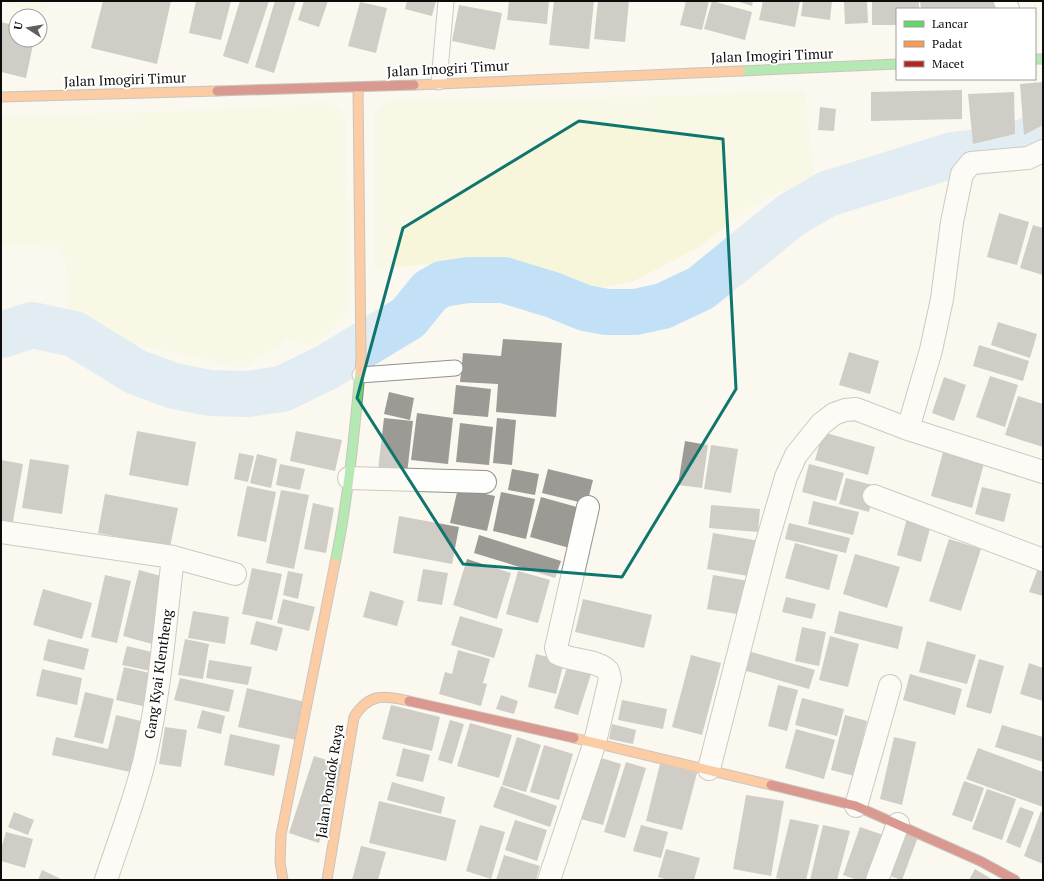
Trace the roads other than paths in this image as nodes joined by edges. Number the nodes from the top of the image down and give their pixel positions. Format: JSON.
{"nodes":[{"id":1,"x":446,"y":1,"type":"edge"},
{"id":2,"x":896,"y":64,"type":"edge"},
{"id":3,"x":439,"y":82,"type":"junction"},
{"id":4,"x":358,"y":87,"type":"junction"},
{"id":5,"x":1,"y":97,"type":"edge"},
{"id":6,"x":1043,"y":151,"type":"edge"},
{"id":7,"x":455,"y":368,"type":"dead end"},
{"id":8,"x":360,"y":375,"type":"junction"},
{"id":9,"x":908,"y":429,"type":"junction"},
{"id":10,"x":1043,"y":472,"type":"edge"},
{"id":11,"x":349,"y":478,"type":"junction"},
{"id":12,"x":485,"y":482,"type":"dead end"},
{"id":13,"x":874,"y":496,"type":"dead end"},
{"id":14,"x":588,"y":507,"type":"dead end"},
{"id":15,"x":1,"y":532,"type":"edge"},
{"id":16,"x":173,"y":557,"type":"junction"},
{"id":17,"x":1043,"y":560,"type":"edge"},
{"id":18,"x":235,"y":574,"type":"dead end"},
{"id":19,"x":890,"y":686,"type":"dead end"},
{"id":20,"x":595,"y":742,"type":"junction"},
{"id":21,"x":710,"y":769,"type":"junction"},
{"id":22,"x":856,"y":806,"type":"junction"},
{"id":23,"x":898,"y":824,"type":"junction"},
{"id":24,"x":106,"y":880,"type":"edge"},
{"id":25,"x":283,"y":880,"type":"edge"},
{"id":26,"x":327,"y":880,"type":"edge"},
{"id":27,"x":549,"y":880,"type":"edge"},
{"id":28,"x":877,"y":880,"type":"edge"},
{"id":29,"x":1015,"y":880,"type":"edge"}],
"edges":[{"from":1,"to":3,"type":"lane"},
{"from":2,"to":3,"type":"street","name":"Jalan Imogiri Timur"},
{"from":3,"to":4,"type":"street","name":"Jalan Imogiri Timur"},
{"from":4,"to":5,"type":"street","name":"Jalan Imogiri Timur"},
{"from":4,"to":8,"type":"street"},
{"from":6,"to":9,"type":"street"},
{"from":7,"to":8,"type":"lane"},
{"from":8,"to":11,"type":"street"},
{"from":9,"to":10,"type":"street"},
{"from":9,"to":21,"type":"street"},
{"from":11,"to":12,"type":"street"},
{"from":11,"to":25,"type":"street"},
{"from":13,"to":17,"type":"street"},
{"from":14,"to":20,"type":"street"},
{"from":15,"to":16,"type":"street"},
{"from":16,"to":18,"type":"street"},
{"from":16,"to":24,"type":"street","name":"Gang Kyai Klentheng"},
{"from":19,"to":22,"type":"street"},
{"from":20,"to":21,"type":"street"},
{"from":20,"to":26,"type":"street","name":"Jalan Pondok Raya"},
{"from":20,"to":27,"type":"street"},
{"from":21,"to":22,"type":"street"},
{"from":22,"to":23,"type":"street"},
{"from":23,"to":28,"type":"street"},
{"from":23,"to":29,"type":"street"}]}
